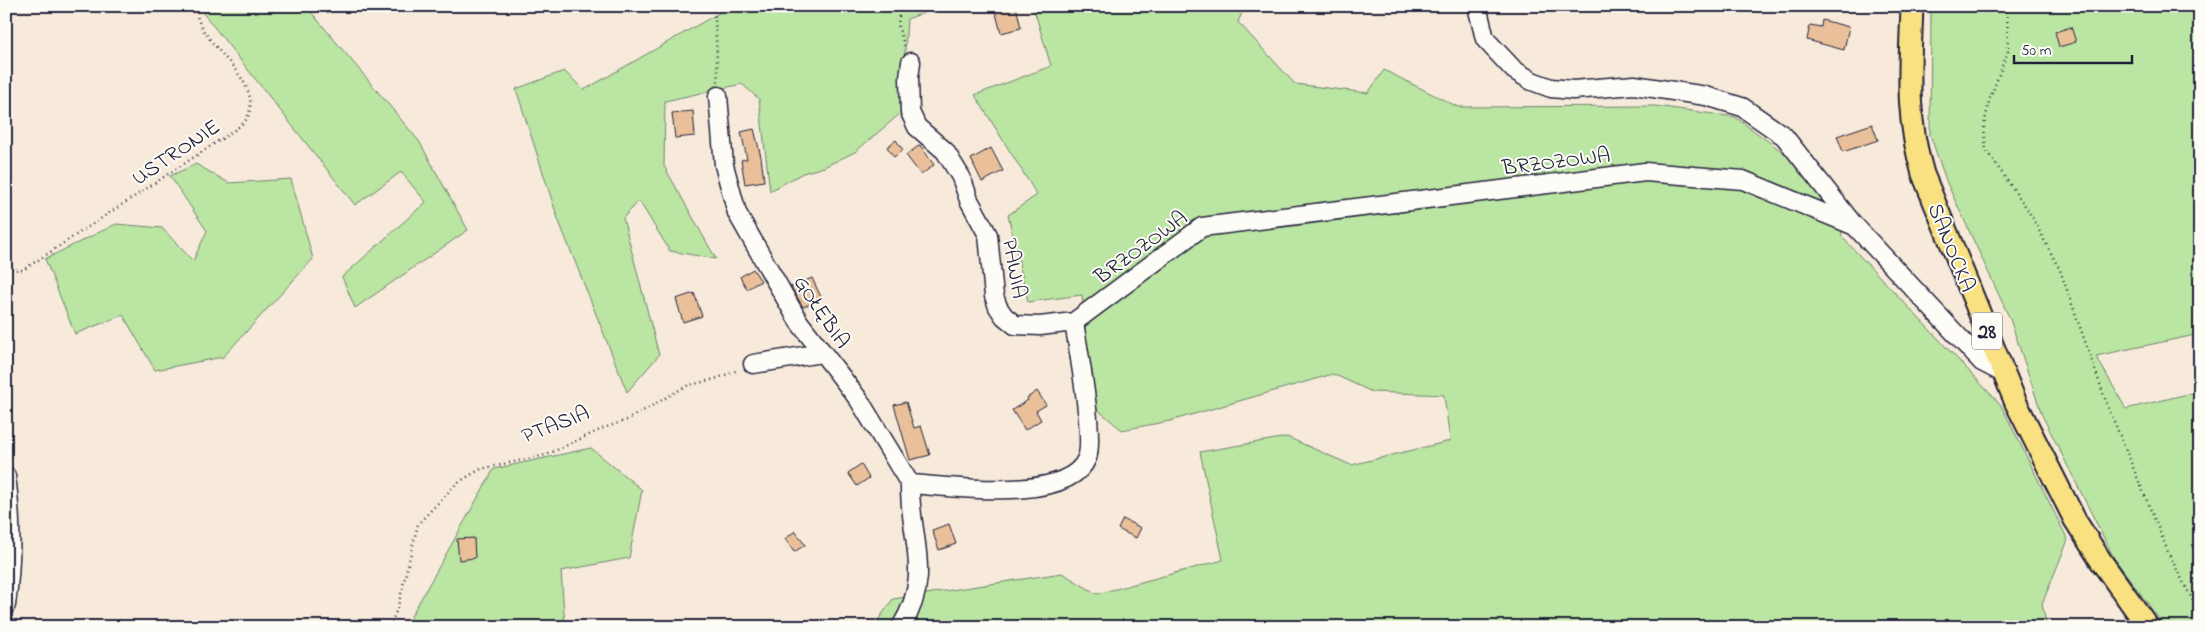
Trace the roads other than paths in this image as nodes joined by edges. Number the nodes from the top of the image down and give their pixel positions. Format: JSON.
{"nodes":[{"id":1,"x":1477,"y":6,"type":"edge"},
{"id":2,"x":1912,"y":6,"type":"edge"},
{"id":3,"x":911,"y":62,"type":"road end"},
{"id":4,"x":718,"y":96,"type":"road end"},
{"id":5,"x":1855,"y":226,"type":"junction"},
{"id":6,"x":1074,"y":322,"type":"junction"},
{"id":7,"x":822,"y":353,"type":"junction"},
{"id":8,"x":753,"y":364,"type":"road end"},
{"id":9,"x":2005,"y":374,"type":"junction"},
{"id":10,"x":6,"y":476,"type":"edge"},
{"id":11,"x":910,"y":484,"type":"junction"},
{"id":12,"x":6,"y":605,"type":"edge"},
{"id":13,"x":901,"y":627,"type":"edge"},
{"id":14,"x":2148,"y":627,"type":"edge"}],
"edges":[{"from":1,"to":5,"type":"street"},
{"from":2,"to":9,"type":"main road","name":"SANOCKA","number":"28"},
{"from":3,"to":6,"type":"street","name":"PAWIA"},
{"from":4,"to":7,"type":"street","name":"GOŁĘBIA"},
{"from":5,"to":6,"type":"street","name":"BRZOZOWA"},
{"from":5,"to":9,"type":"street","name":"BRZOZOWA"},
{"from":6,"to":11,"type":"street"},
{"from":7,"to":8,"type":"street"},
{"from":7,"to":11,"type":"street","name":"GOŁĘBIA"},
{"from":9,"to":14,"type":"main road","name":"SANOCKA","number":"28"},
{"from":10,"to":12,"type":"street"},
{"from":11,"to":13,"type":"street"}]}
